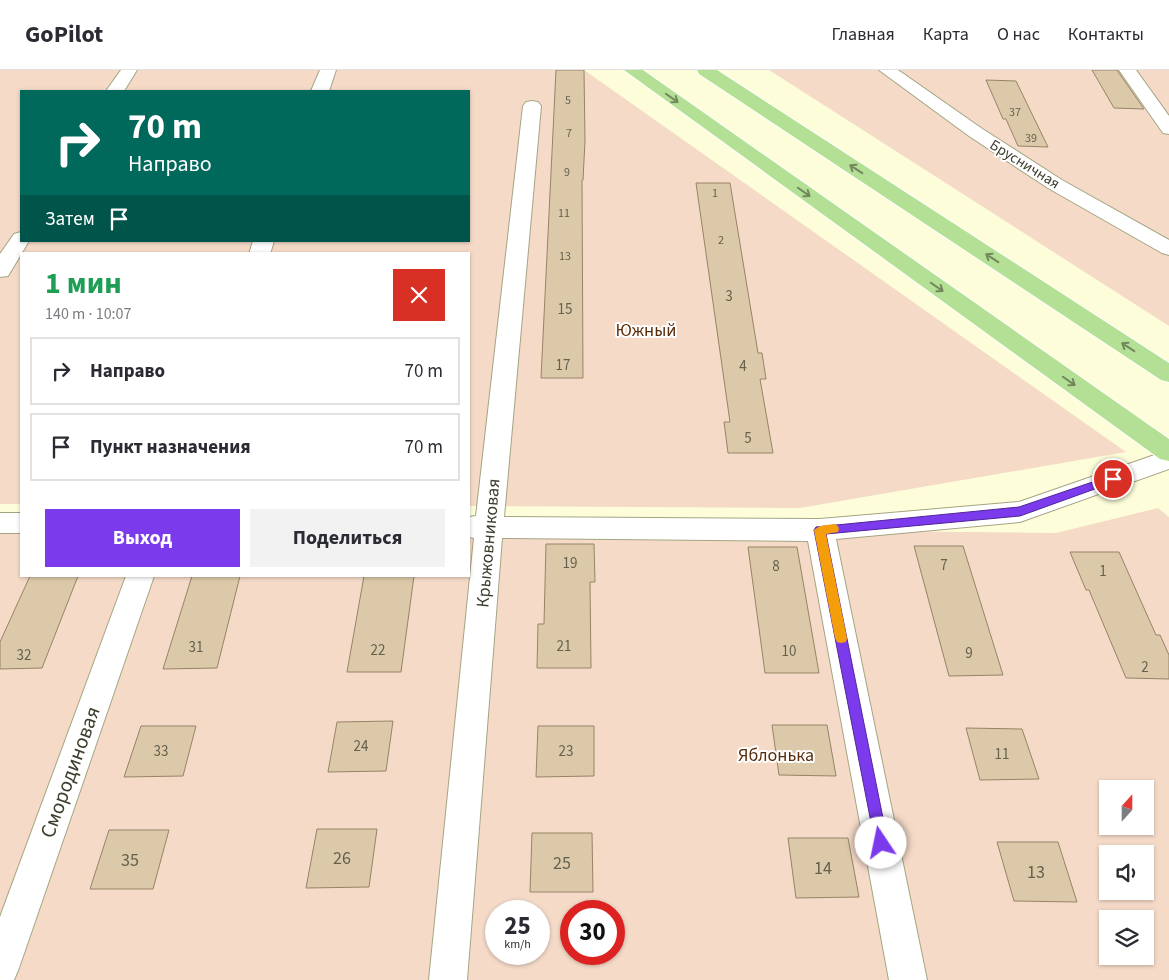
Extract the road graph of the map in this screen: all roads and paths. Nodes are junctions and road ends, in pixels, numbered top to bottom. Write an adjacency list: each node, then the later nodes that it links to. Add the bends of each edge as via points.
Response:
1 (129, 70): 8 (street)
2 (328, 70): 9 (street)
3 (632, 70): 16 (main road, one-way to 16)
4 (705, 70): 15 (main road, one-way to 4)
5 (887, 70): 7 (street, Брусничная)
6 (1127, 70): 11 (street)
7 (914, 79): 13 (street, Брусничная, via 975,132 1055,184)
8 (116, 90)
9 (320, 90)
10 (532, 106): 20 (street, Крыжовниковая)
11 (1169, 129)
12 (20, 240): 14 (street)
13 (1169, 249)
14 (0, 271)
15 (1169, 374)
16 (1169, 452)
17 (1169, 459): 21 (street, via 1020,512)
18 (0, 523): 19 (street)
19 (20, 523)
20 (479, 527): 21 (street); 24 (street, Крыжовниковая)
21 (820, 530): 25 (street)
22 (140, 577): 23 (street, Смородиновая)
23 (0, 968)
24 (448, 980)
25 (908, 980)

